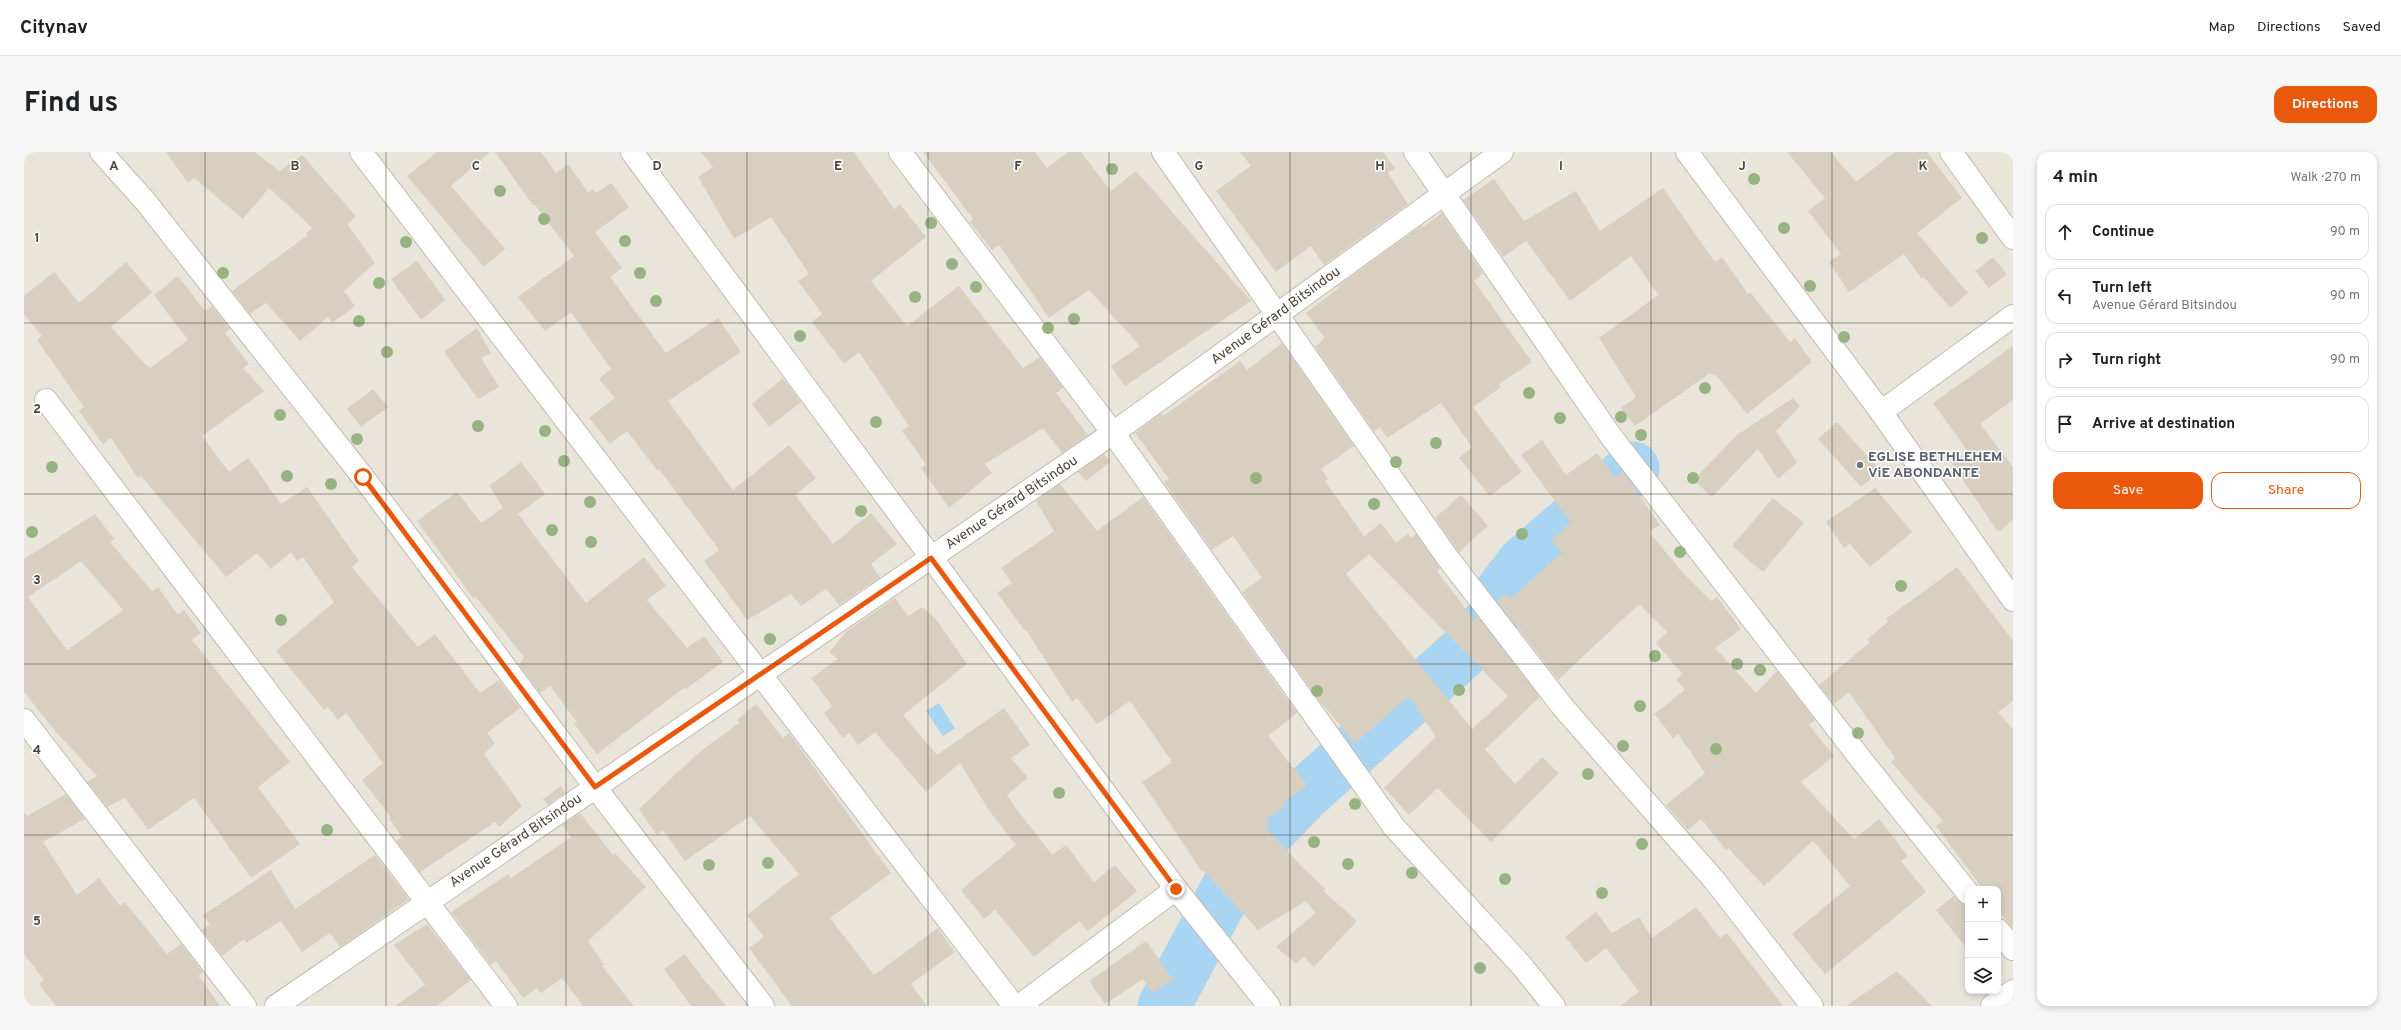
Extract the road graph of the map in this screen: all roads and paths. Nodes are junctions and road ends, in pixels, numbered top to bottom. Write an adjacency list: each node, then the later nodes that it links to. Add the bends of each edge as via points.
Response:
1 (100, 152): 21 (street, via 145,202 363,477)
2 (361, 152): 19 (street)
3 (632, 152): 17 (street)
4 (900, 152): 16 (street)
5 (1163, 152): 12 (street)
6 (1415, 152): 10 (street)
7 (1502, 152): 10 (street, Avenue Gérard Bitsindou)
8 (1687, 152): 15 (street)
9 (1951, 152): 11 (street)
10 (1445, 193): 12 (street, Avenue Gérard Bitsindou); 23 (street, via 1610,435 1863,762)
11 (2013, 238)
12 (1278, 316): 16 (street, Avenue Gérard Bitsindou); 36 (street, via 1446,557 1562,706 1715,881)
13 (2013, 316): 15 (street)
14 (46, 400): 24 (street)
15 (1881, 412): 18 (street)
16 (1113, 433): 17 (street, Avenue Gérard Bitsindou); 35 (street, via 1394,827 1522,966)
17 (931, 558): 19 (street, Avenue Gérard Bitsindou); 22 (street)
18 (2013, 600)
19 (760, 675): 21 (street, Avenue Gérard Bitsindou); 32 (street)
20 (24, 720): 28 (street)
21 (595, 787): 24 (street, Avenue Gérard Bitsindou); 31 (street)
22 (1176, 889): 33 (street); 34 (street)
23 (1965, 889)
24 (428, 903): 29 (street, Avenue Gérard Bitsindou); 30 (street)
25 (2001, 934): 26 (street)
26 (2013, 949)
27 (2013, 991): 37 (street)
28 (245, 1006)
29 (276, 1006)
30 (506, 1006)
31 (763, 1006)
32 (1014, 1006)
33 (1019, 1006)
34 (1269, 1006)
35 (1554, 1006)
36 (1812, 1006)
37 (1992, 1006)

